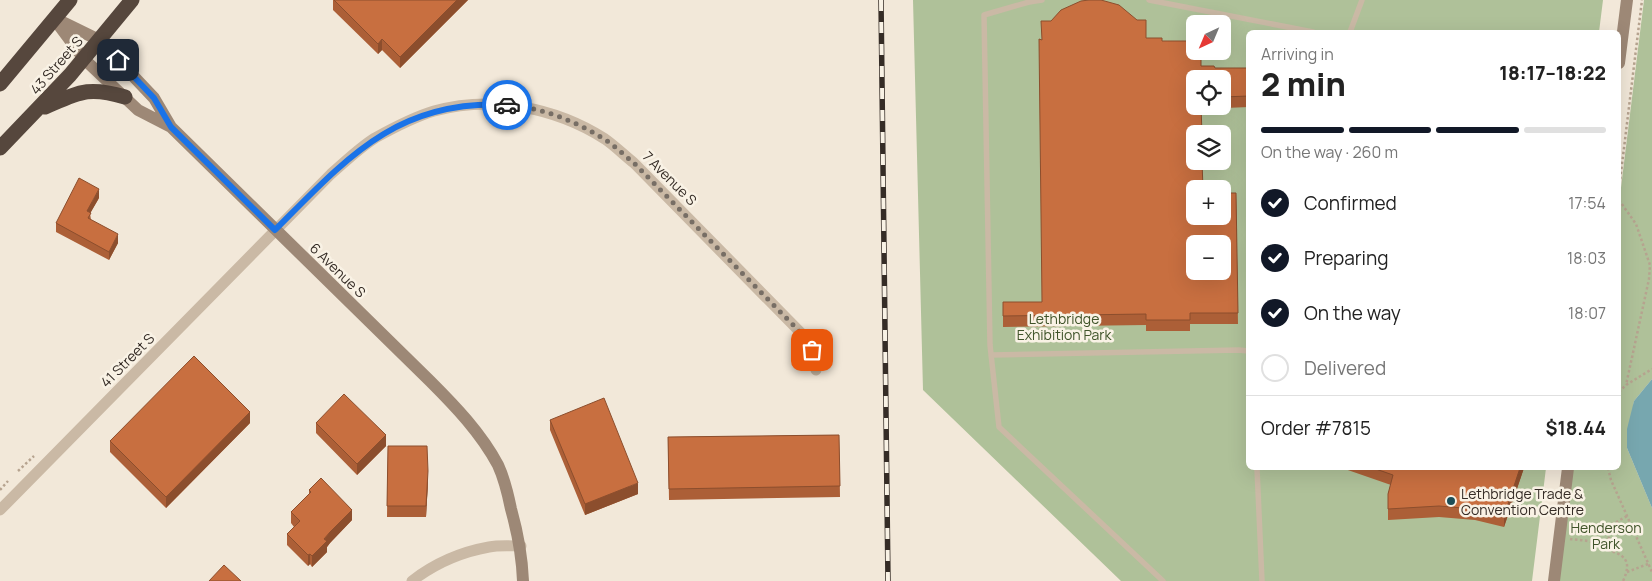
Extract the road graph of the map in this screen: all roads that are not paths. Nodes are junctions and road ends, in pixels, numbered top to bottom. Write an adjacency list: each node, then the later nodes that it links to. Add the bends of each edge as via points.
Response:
1 (70, 0): 8 (highway)
2 (132, 0): 11 (highway, 43 Street S)
3 (1042, 0): 7 (lane)
4 (1149, 0): 9 (lane)
5 (1362, 0): 10 (lane)
6 (1627, 0): 12 (street)
7 (1030, 1): 21 (lane, via 984,15)
8 (54, 18): 11 (street, 6 Avenue S); 13 (street, 6 Avenue S); 14 (highway)
9 (1302, 30)
10 (1351, 30)
11 (100, 40): 13 (highway, 43 Street S); 17 (street, 6 Avenue S, via 154,98)
12 (1621, 47)
13 (84, 59): 15 (street, 6 Avenue S); 16 (highway, 43 Street S)
14 (0, 84)
15 (125, 97): 16 (highway, via 96,90 77,93); 17 (street, 6 Avenue S, via 138,110)
16 (37, 111): 18 (highway, 43 Street S)
17 (171, 127): 19 (street, 6 Avenue S)
18 (0, 148)
19 (275, 230): 22 (street, 7 Avenue S, via 352,156 374,139 406,122 434,111 462,106 489,104 535,109 559,116 597,135 634,163 804,336 812,350); 25 (street, 41 Street S); 26 (street, 6 Avenue S, via 436,387 481,437 498,466)
20 (1246, 351): 21 (lane)
21 (991, 355): 29 (lane, via 999,427)
22 (816, 370)
23 (1257, 470): 30 (lane)
24 (1568, 470): 31 (street)
25 (0, 510)
26 (521, 546): 27 (street, via 491,546 467,552 446,560); 28 (street, 6 Avenue S)
27 (412, 581)
28 (523, 581)
29 (1163, 581)
30 (1262, 581)
31 (1554, 581)

